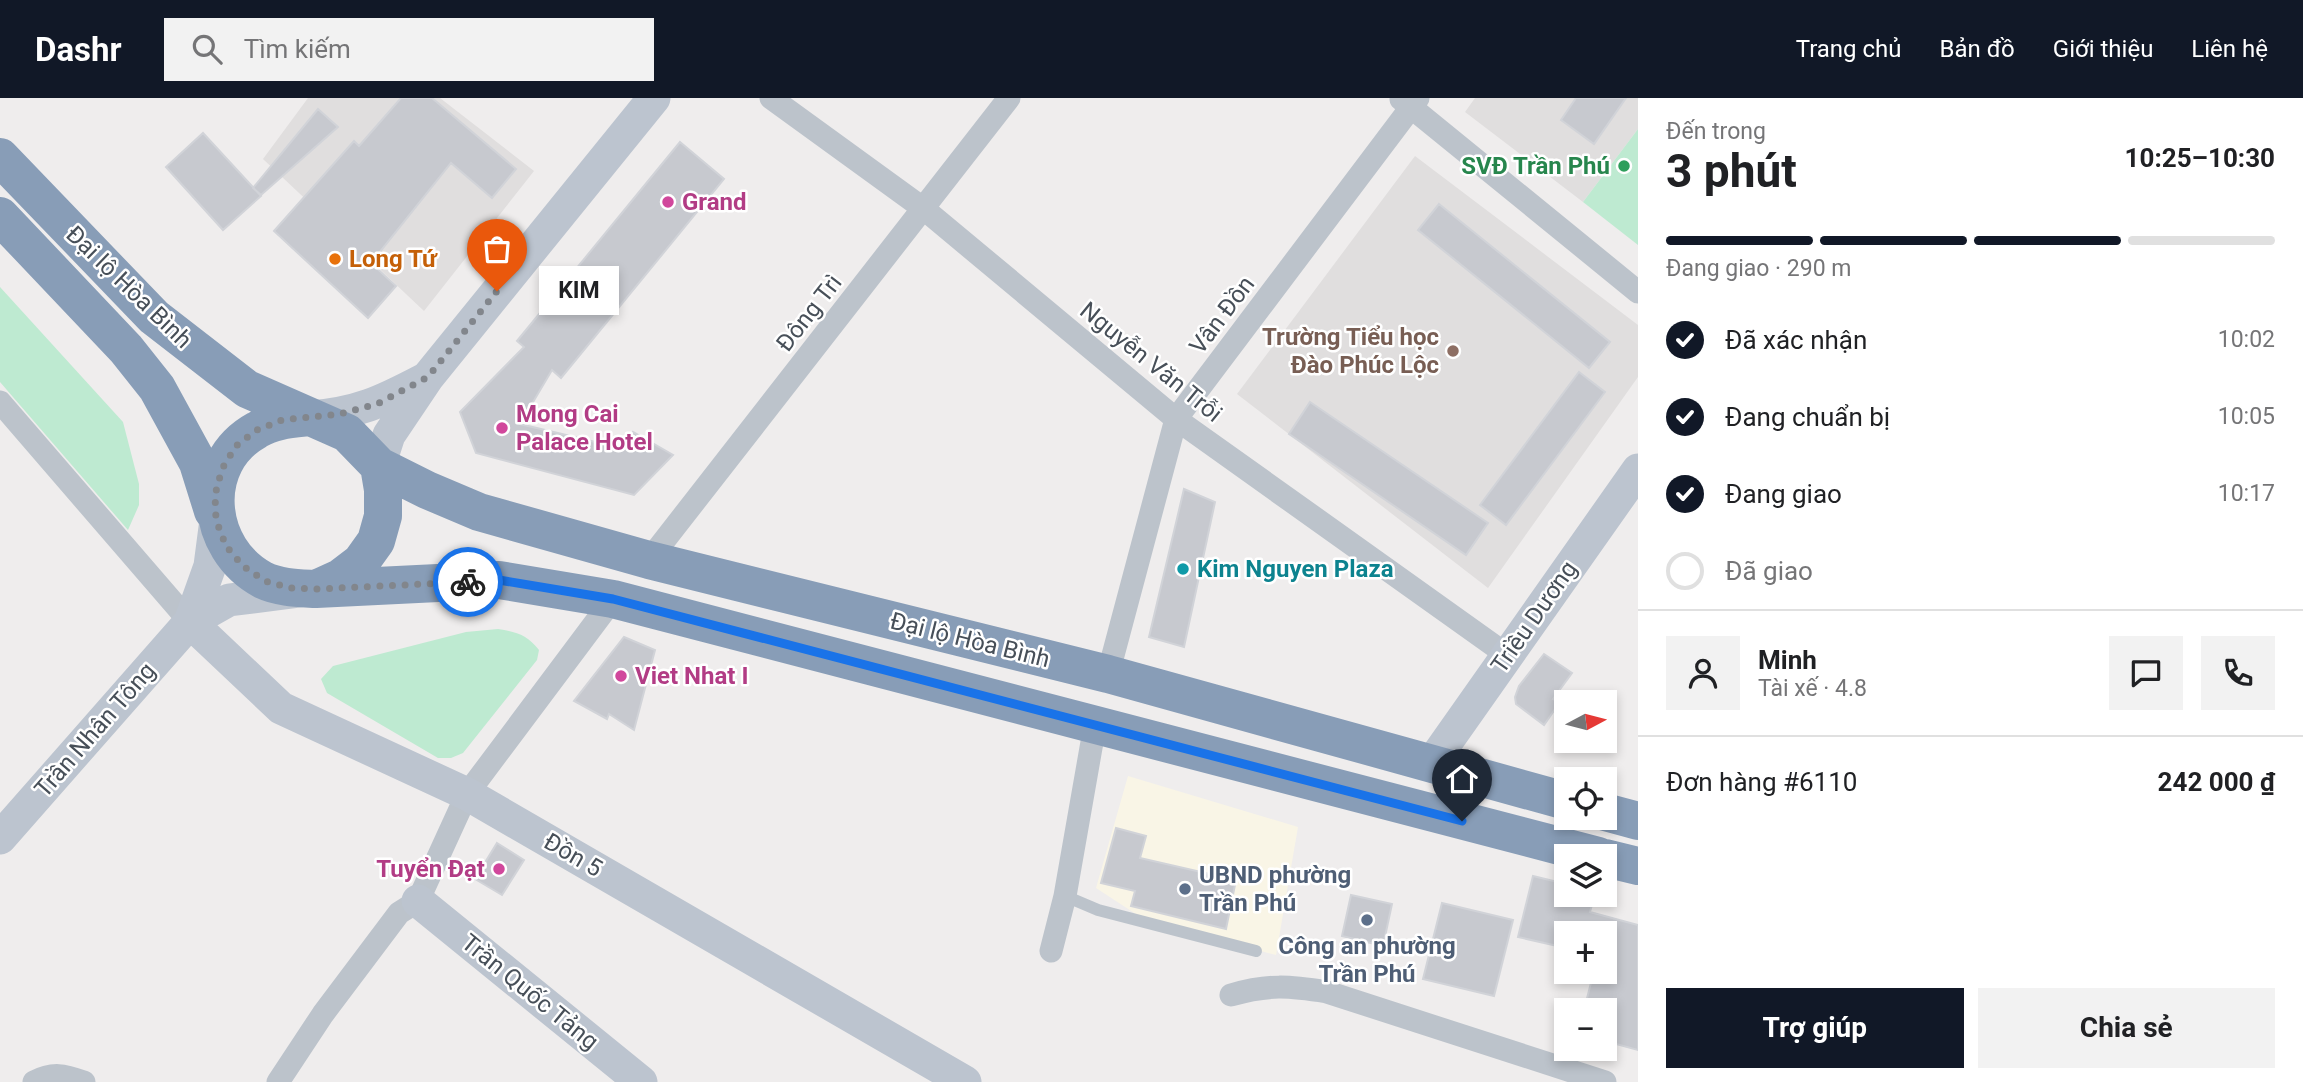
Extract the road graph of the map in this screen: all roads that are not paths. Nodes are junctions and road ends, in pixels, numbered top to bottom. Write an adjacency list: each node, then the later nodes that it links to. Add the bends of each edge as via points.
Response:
1 (654, 98): 9 (street)
2 (771, 98): 6 (street, Nguyễn Văn Trỗi)
3 (1009, 98): 6 (street, Đông Trì)
4 (1410, 101): 8 (street); 12 (street, Vân Đồn)
5 (0, 157): 11 (highway, Đại lộ Hòa Bình, via 153,317 247,389)
6 (924, 209): 12 (street, Nguyễn Văn Trỗi); 16 (street, Đông Trì)
7 (0, 216): 15 (highway, Đại lộ Hòa Bình, via 157,388 198,463)
8 (1638, 292)
9 (428, 377): 11 (street, via 377,404); 13 (street, via 389,435)
10 (0, 402): 19 (street)
11 (310, 417): 13 (highway, via 347,433); 15 (highway, via 282,420 257,430 236,446 222,469 215,495)
12 (1176, 419): 20 (street, Nguyễn Văn Trỗi); 21 (street, Vân Đồn)
13 (379, 466): 16 (highway, Đại lộ Hòa Bình, via 479,512); 17 (highway, via 383,516 376,541 361,562)
14 (1638, 470): 20 (street, Triều Dương)
15 (216, 520): 17 (highway, via 226,546 243,566 265,581); 19 (street, via 210,566)
16 (649, 561): 18 (highway); 21 (highway, Đại lộ Hòa Bình)
17 (316, 589): 18 (highway, Đại lộ Hòa Bình, via 499,580); 19 (street, via 229,600)
18 (613, 599): 22 (highway, Đại lộ Hòa Bình); 24 (street)
19 (190, 622): 24 (street, Đồn 5, via 281,708); 29 (street, Trần Nhân Tông)
20 (1507, 655): 23 (street, Triều Dương)
21 (1108, 674): 22 (highway); 23 (highway, Đại lộ Hòa Bình)
22 (1095, 725): 26 (highway, Đại lộ Hòa Bình); 33 (street)
23 (1425, 762): 25 (highway, Đại lộ Hòa Bình); 26 (highway)
24 (467, 794): 34 (street); 42 (street, Đồn 5)
25 (1554, 798)
26 (1408, 807): 30 (highway, Đại lộ Hòa Bình)
27 (1617, 815): 28 (highway)
28 (1638, 821)
29 (0, 838)
30 (1554, 845)
31 (1617, 861): 32 (highway)
32 (1638, 866)
33 (1065, 896): 35 (street); 36 (lane, via 1098,910)
34 (418, 901): 40 (street, via 399,913); 41 (street, Trần Quốc Tảng)
35 (1051, 951)
36 (1256, 951)
37 (1231, 995): 43 (street, via 1259,987 1289,986 1327,992)
38 (34, 1082): 39 (street, via 64,1074)
39 (84, 1082)
40 (278, 1082)
41 (641, 1082)
42 (965, 1082)
43 (1605, 1082)

